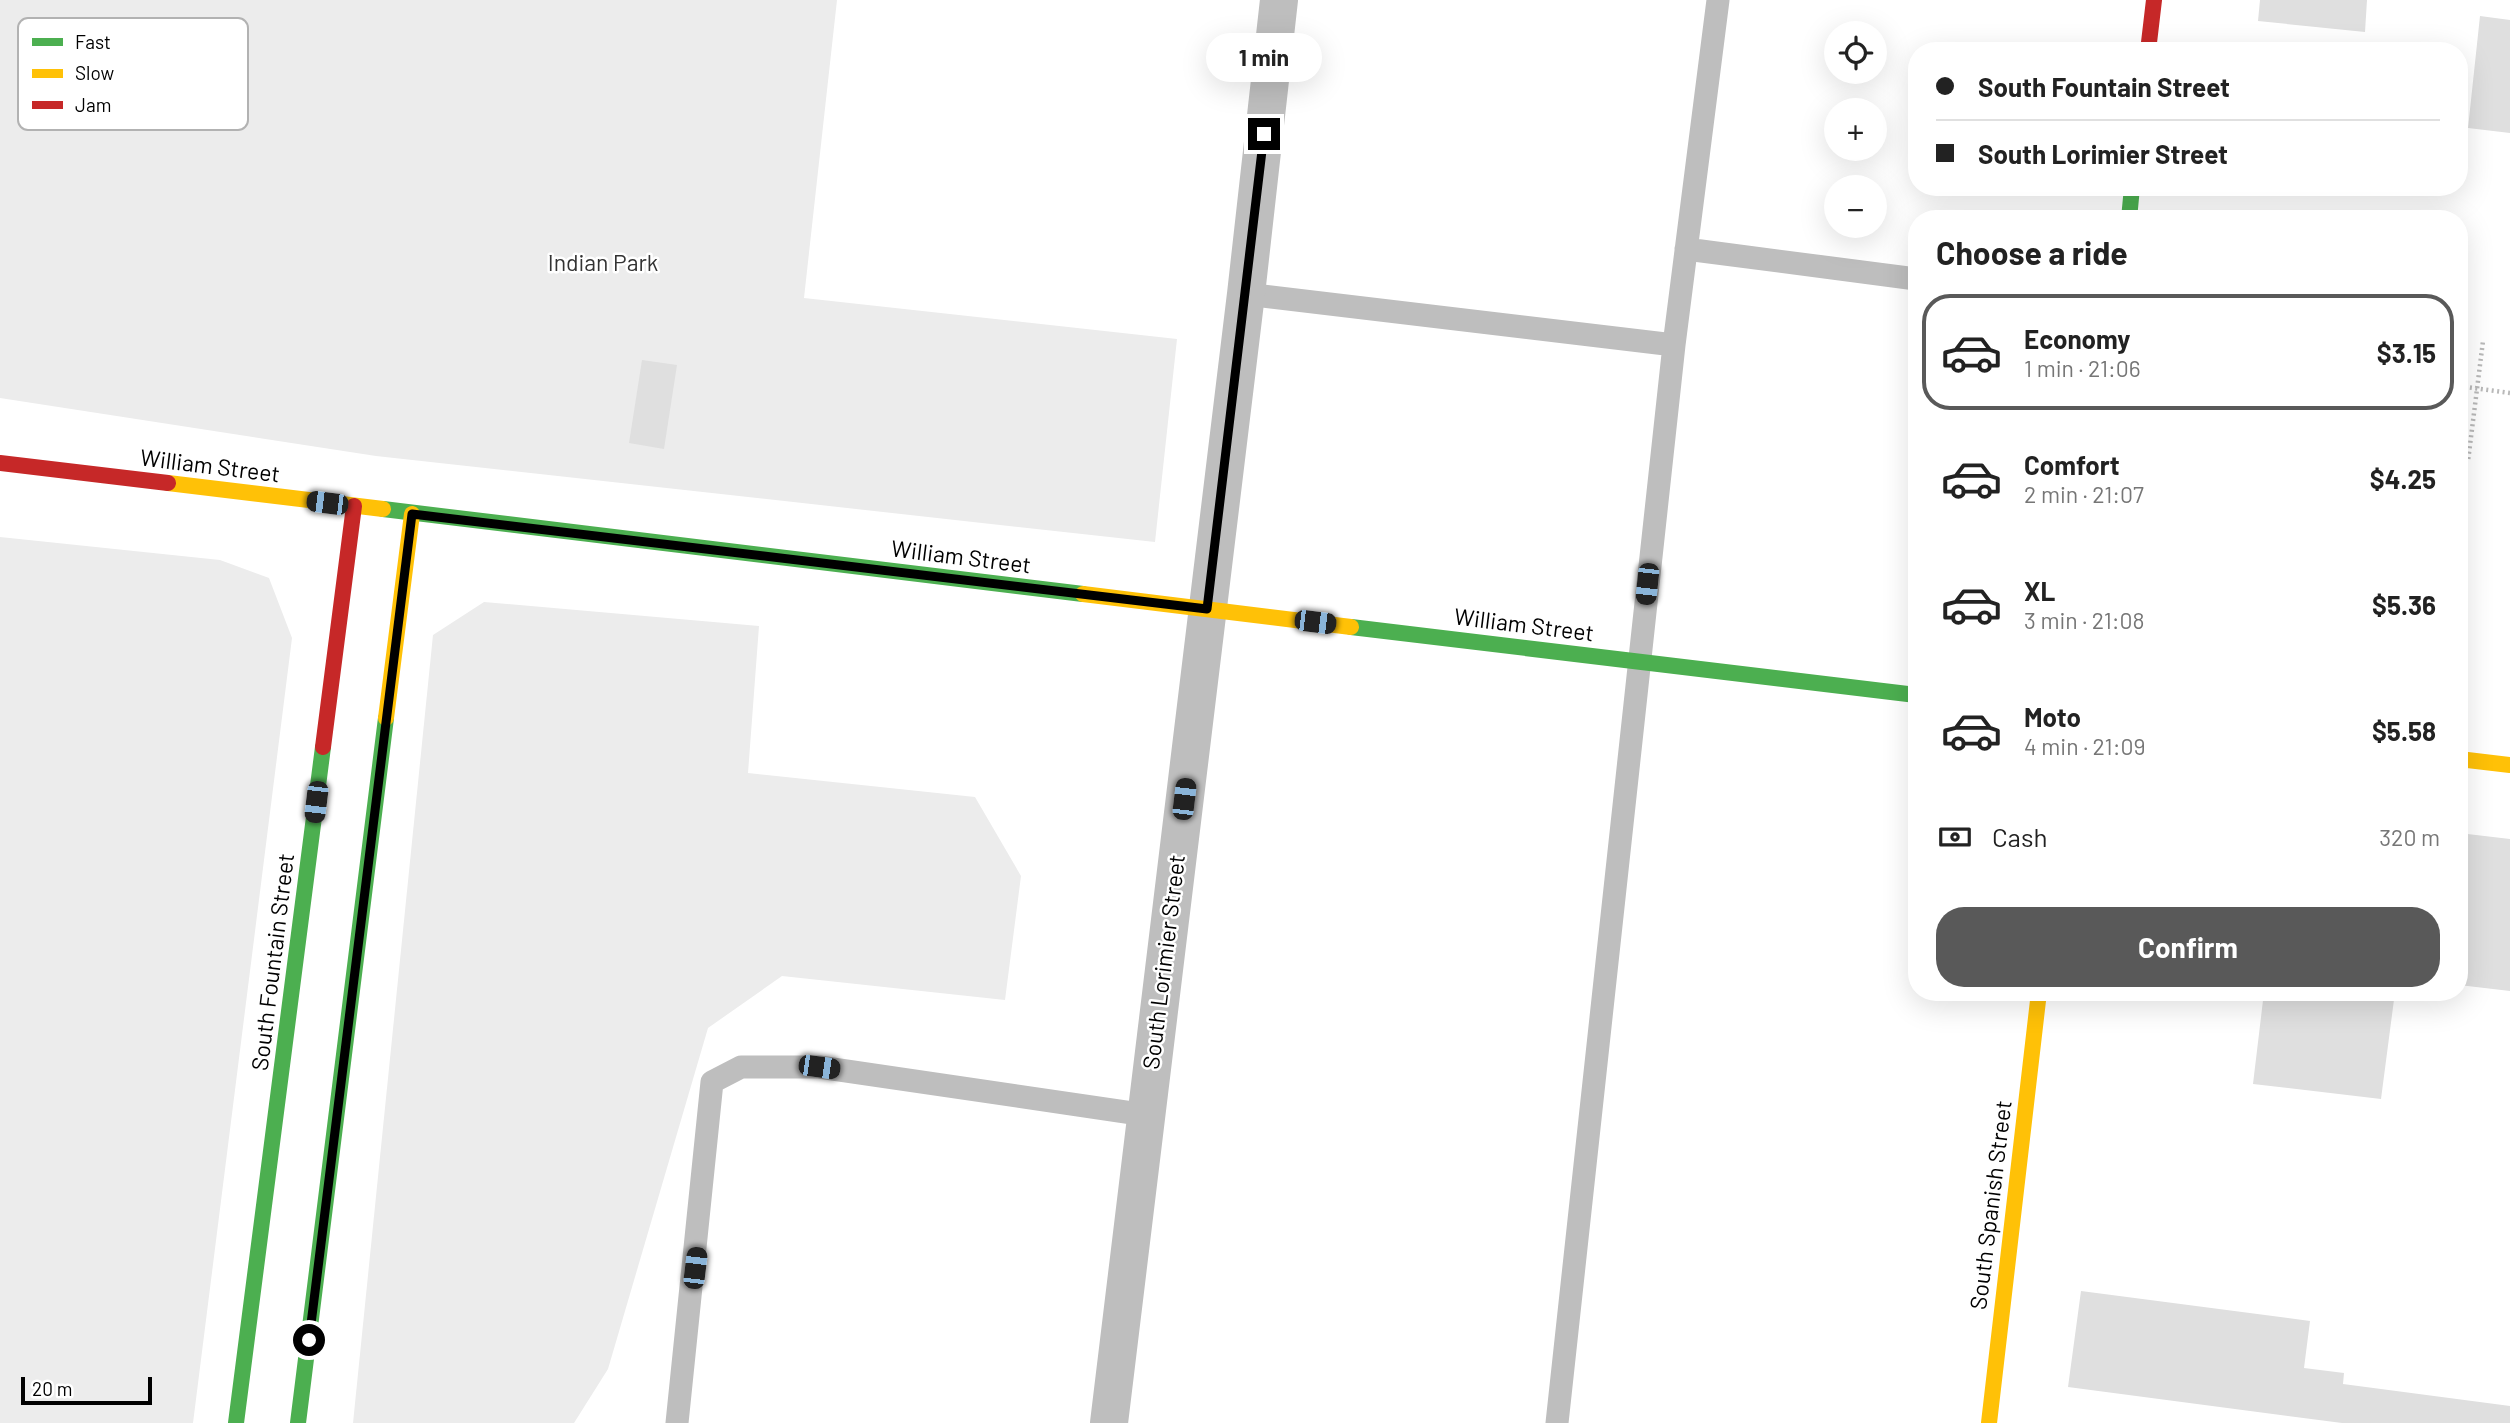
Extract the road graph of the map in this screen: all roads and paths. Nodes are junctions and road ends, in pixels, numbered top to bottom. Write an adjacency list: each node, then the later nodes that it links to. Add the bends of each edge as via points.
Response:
1 (1279, 0): 7 (street, South Lorimier Street)
2 (1718, 0): 5 (lane)
3 (2154, 0): 4 (street)
4 (2149, 42)
5 (1686, 249): 6 (lane); 9 (lane)
6 (1908, 278)
7 (1246, 294): 9 (lane); 17 (street, South Lorimier Street)
8 (2483, 341): 11 (path)
9 (1674, 345): 18 (lane)
10 (2468, 388): 11 (path)
11 (2477, 389): 12 (path); 13 (path)
12 (2510, 393)
13 (2468, 461)
14 (0, 463): 15 (street, William Street)
15 (354, 506): 16 (street, William Street); 24 (street, South Fountain Street)
16 (412, 514): 17 (street, William Street); 25 (street)
17 (1207, 609): 18 (street, William Street); 23 (street, South Lorimier Street)
18 (1639, 662): 19 (street, William Street); 28 (lane)
19 (1908, 694)
20 (2468, 760): 21 (street)
21 (2510, 765)
22 (2038, 1001): 29 (street, South Spanish Street)
23 (1146, 1115): 26 (lane, via 819,1067 741,1067 712,1082); 27 (street, South Lorimier Street)
24 (236, 1423)
25 (298, 1423)
26 (677, 1423)
27 (1109, 1423)
28 (1557, 1423)
29 (1989, 1423)

